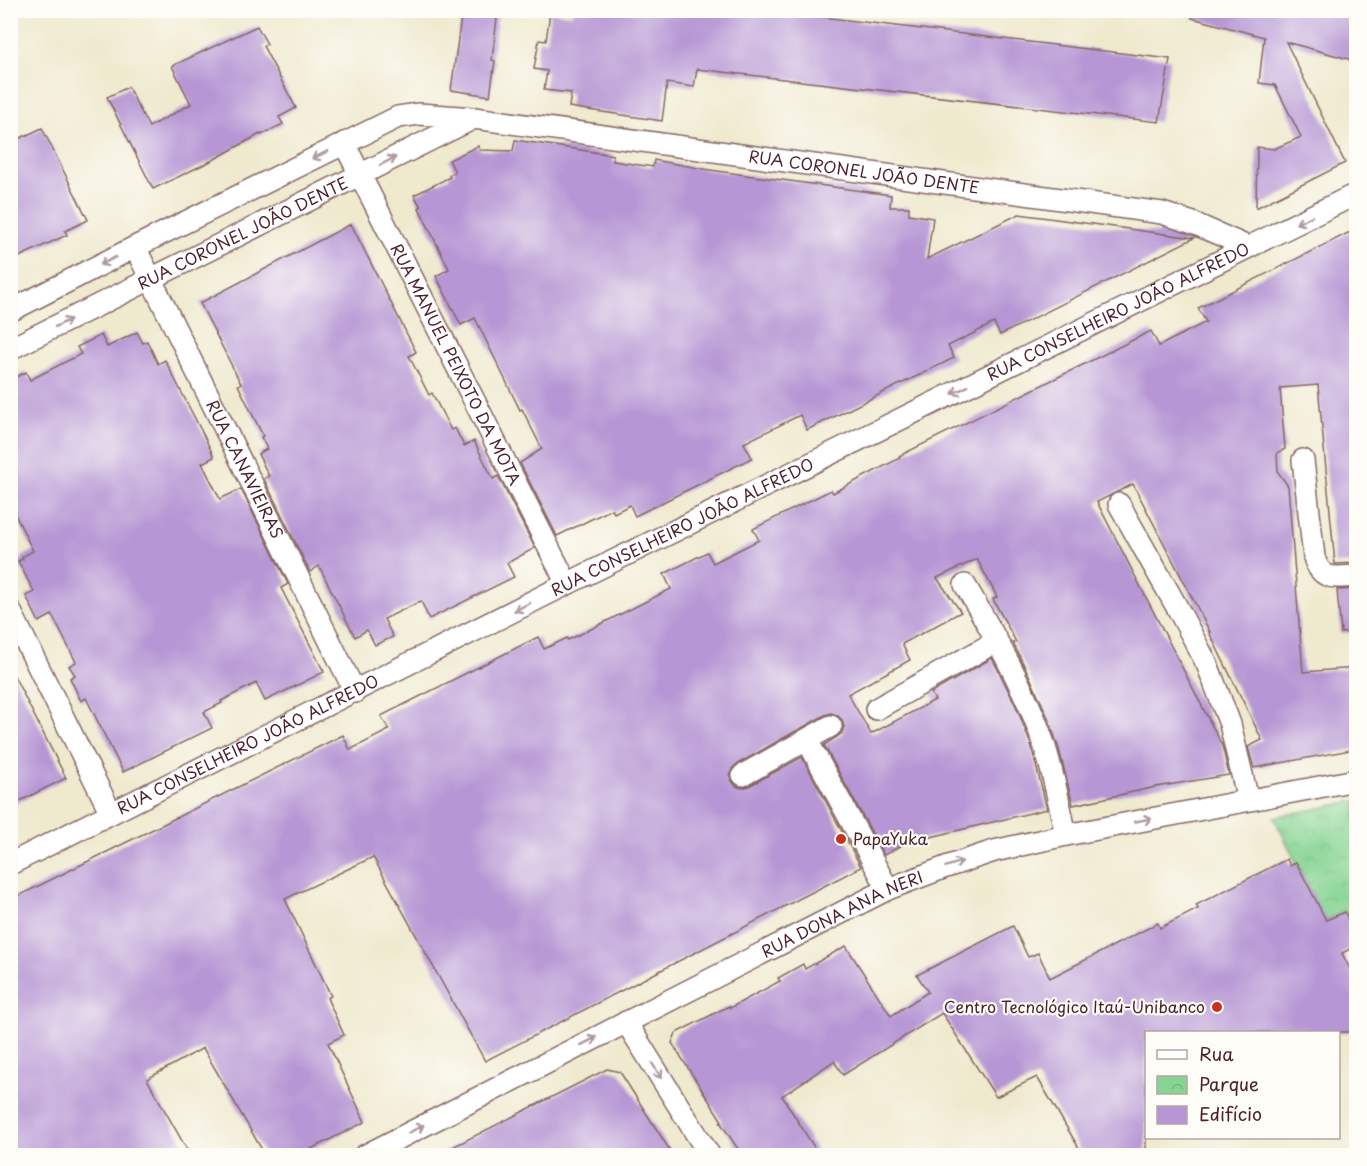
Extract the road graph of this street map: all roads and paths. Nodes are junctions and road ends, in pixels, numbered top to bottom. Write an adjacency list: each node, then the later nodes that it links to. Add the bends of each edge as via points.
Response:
1 (474, 118): 2 (street, RUA CORONEL JOÃO DENTE, via 419,114 398,117); 3 (street, RUA CORONEL JOÃO DENTE, one-way to 1); 6 (street, RUA CORONEL JOÃO DENTE, via 1162,213)
2 (344, 143): 3 (street, RUA MANUEL PEIXOTO DA MOTA); 5 (street, RUA CORONEL JOÃO DENTE, one-way to 5)
3 (360, 175): 7 (street, RUA CORONEL JOÃO DENTE); 13 (street, RUA MANUEL PEIXOTO DA MOTA)
4 (1356, 194): 6 (street, RUA CONSELHEIRO JOÃO ALFREDO, one-way to 6)
5 (135, 247): 7 (street, RUA CANAVIEIRAS); 8 (street, RUA CORONEL JOÃO DENTE, one-way to 8)
6 (1248, 247): 13 (street, RUA CONSELHEIRO JOÃO ALFREDO, one-way to 13)
7 (150, 279): 9 (street, RUA CORONEL JOÃO DENTE, one-way to 7); 18 (street, RUA CANAVIEIRAS)
8 (10, 311)
9 (10, 349)
10 (1303, 460): 12 (street, via 1317,567 1331,577)
11 (1119, 504): 24 (street, via 1207,664 1230,724)
12 (1356, 576)
13 (567, 584): 18 (street, RUA CONSELHEIRO JOÃO ALFREDO, one-way to 18)
14 (965, 585): 17 (street)
15 (10, 610): 16 (street)
16 (16, 634): 25 (street)
17 (996, 641): 19 (street); 26 (street, via 1029,704 1043,742)
18 (356, 692): 25 (street, RUA CONSELHEIRO JOÃO ALFREDO)
19 (876, 709)
20 (831, 726): 21 (street)
21 (807, 740): 22 (street); 28 (street)
22 (743, 776)
23 (1356, 780): 24 (street, RUA DONA ANA NERI)
24 (1248, 801): 26 (street, RUA DONA ANA NERI, one-way to 24)
25 (111, 813): 27 (street, RUA CONSELHEIRO JOÃO ALFREDO)
26 (1066, 835): 28 (street, RUA DONA ANA NERI, one-way to 26, via 994,851)
27 (10, 864)
28 (888, 889): 29 (street, RUA DONA ANA NERI)
29 (626, 1022): 30 (street, RUA DONA ANA NERI, one-way to 29); 31 (street, one-way to 31)
30 (363, 1155)
31 (710, 1155)

